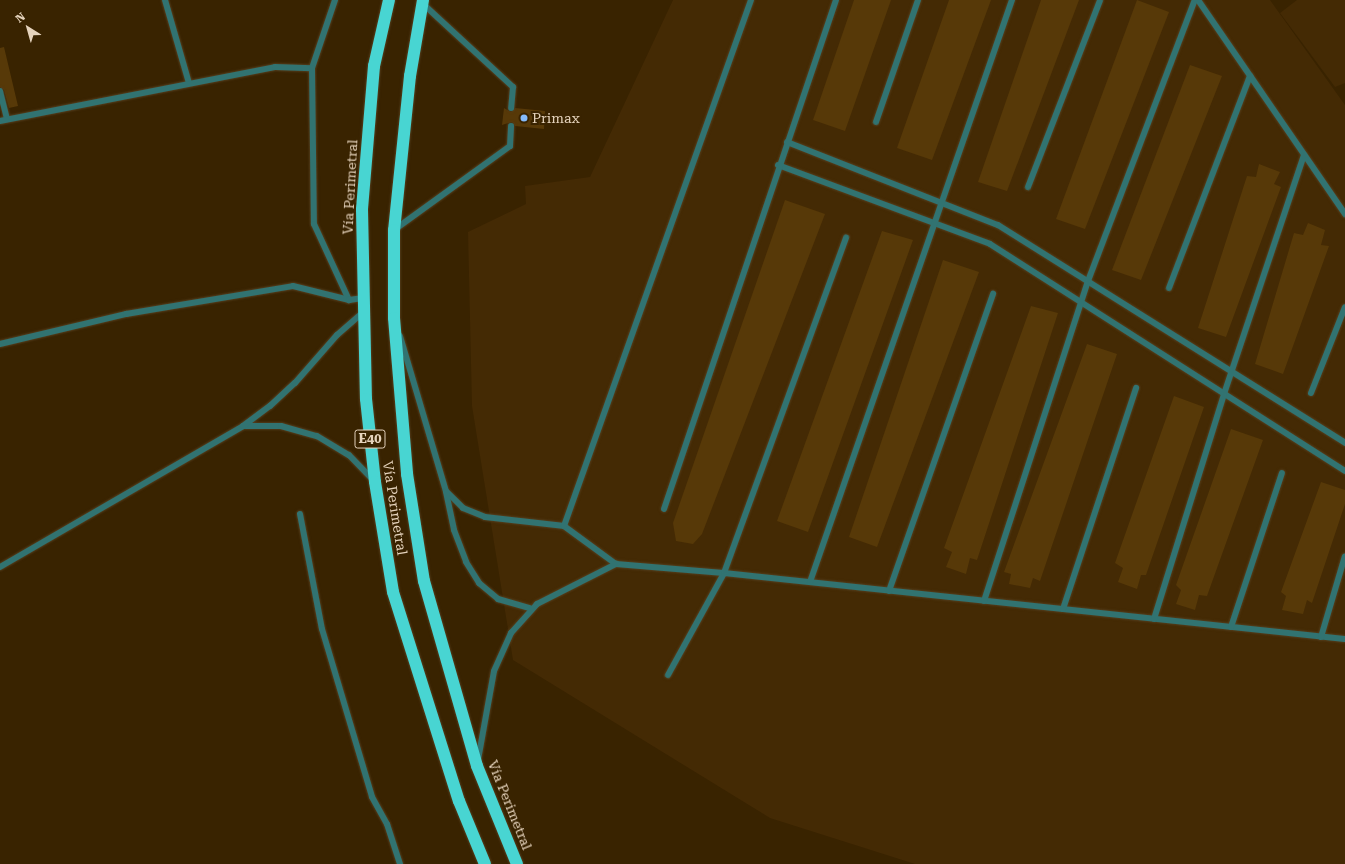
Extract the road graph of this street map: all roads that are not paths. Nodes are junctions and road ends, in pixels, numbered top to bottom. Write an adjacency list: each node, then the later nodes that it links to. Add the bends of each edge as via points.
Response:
1 (165, 0): 13 (lane)
2 (335, 0): 11 (lane)
3 (389, 0): 32 (highway, Vía Perimetral / E40, via 374,66 362,210)
4 (751, 0): 51 (lane)
5 (836, 0): 20 (lane)
6 (918, 0): 18 (lane)
7 (1012, 0): 24 (lane)
8 (1100, 0): 23 (lane)
9 (1196, 0): 12 (lane); 29 (lane)
10 (423, 2): 15 (lane, via 513,87); 27 (highway, Vía Perimetral / E40, via 410,76)
11 (312, 68): 13 (lane, via 275,67); 33 (lane, via 314,224)
12 (1250, 76): 21 (lane); 30 (lane)
13 (189, 83): 16 (lane)
14 (0, 91): 16 (lane)
15 (511, 108)
16 (8, 119): 17 (lane)
17 (0, 121)
18 (876, 122)
19 (511, 126): 27 (lane, via 510,146)
20 (787, 142): 22 (lane); 24 (lane)
21 (1304, 155): 25 (lane); 39 (lane)
22 (778, 165): 26 (lane); 49 (lane)
23 (1028, 187)
24 (943, 203): 26 (lane); 29 (lane, via 998,225)
25 (1345, 214)
26 (936, 224): 34 (lane, via 990,244); 56 (lane)
27 (394, 230): 37 (highway, Vía Perimetral / E40)
28 (846, 237): 55 (lane)
29 (1088, 281): 34 (lane); 39 (lane)
30 (1169, 288)
31 (993, 294): 57 (lane)
32 (363, 298): 33 (lane); 36 (highway, Vía Perimetral / E40)
33 (349, 300): 38 (lane, via 292,286 126,314)
34 (1081, 302): 42 (lane); 58 (lane)
35 (1345, 307): 41 (lane)
36 (363, 312): 43 (lane, via 337,335 290,388); 47 (highway, Vía Perimetral / E40, via 366,399)
37 (394, 318): 48 (lane); 66 (highway, Vía Perimetral / E40, via 407,474 424,581)
38 (0, 344)
39 (1232, 372): 42 (lane); 44 (lane)
40 (1136, 388): 60 (lane)
41 (1311, 393)
42 (1224, 394): 45 (lane); 61 (lane)
43 (243, 426): 47 (lane, via 281,426 317,436 349,455); 54 (lane)
44 (1345, 443)
45 (1345, 471)
46 (1282, 473): 62 (lane)
47 (375, 482): 68 (highway, Vía Perimetral / E40, via 393,592 459,801)
48 (446, 491): 51 (lane, via 463,508 485,517); 59 (lane, via 454,530 466,562 479,583 498,599)
49 (664, 509)
50 (300, 514): 67 (lane, via 322,629 372,797 387,824)
51 (564, 526): 53 (lane)
52 (1345, 556): 63 (lane)
53 (616, 564): 55 (lane); 59 (lane)
54 (0, 567)
55 (724, 573): 56 (lane); 65 (lane)
56 (810, 582): 57 (lane)
57 (889, 591): 58 (lane)
58 (984, 601): 60 (lane)
59 (530, 608): 66 (lane, via 510,633 494,671)
60 (1063, 609): 61 (lane)
61 (1154, 619): 62 (lane)
62 (1231, 627): 63 (lane)
63 (1321, 636): 64 (lane)
64 (1345, 639)
65 (668, 675)
66 (477, 766): 69 (highway, Vía Perimetral / E40)
67 (400, 864)
68 (485, 864)
69 (517, 864)

